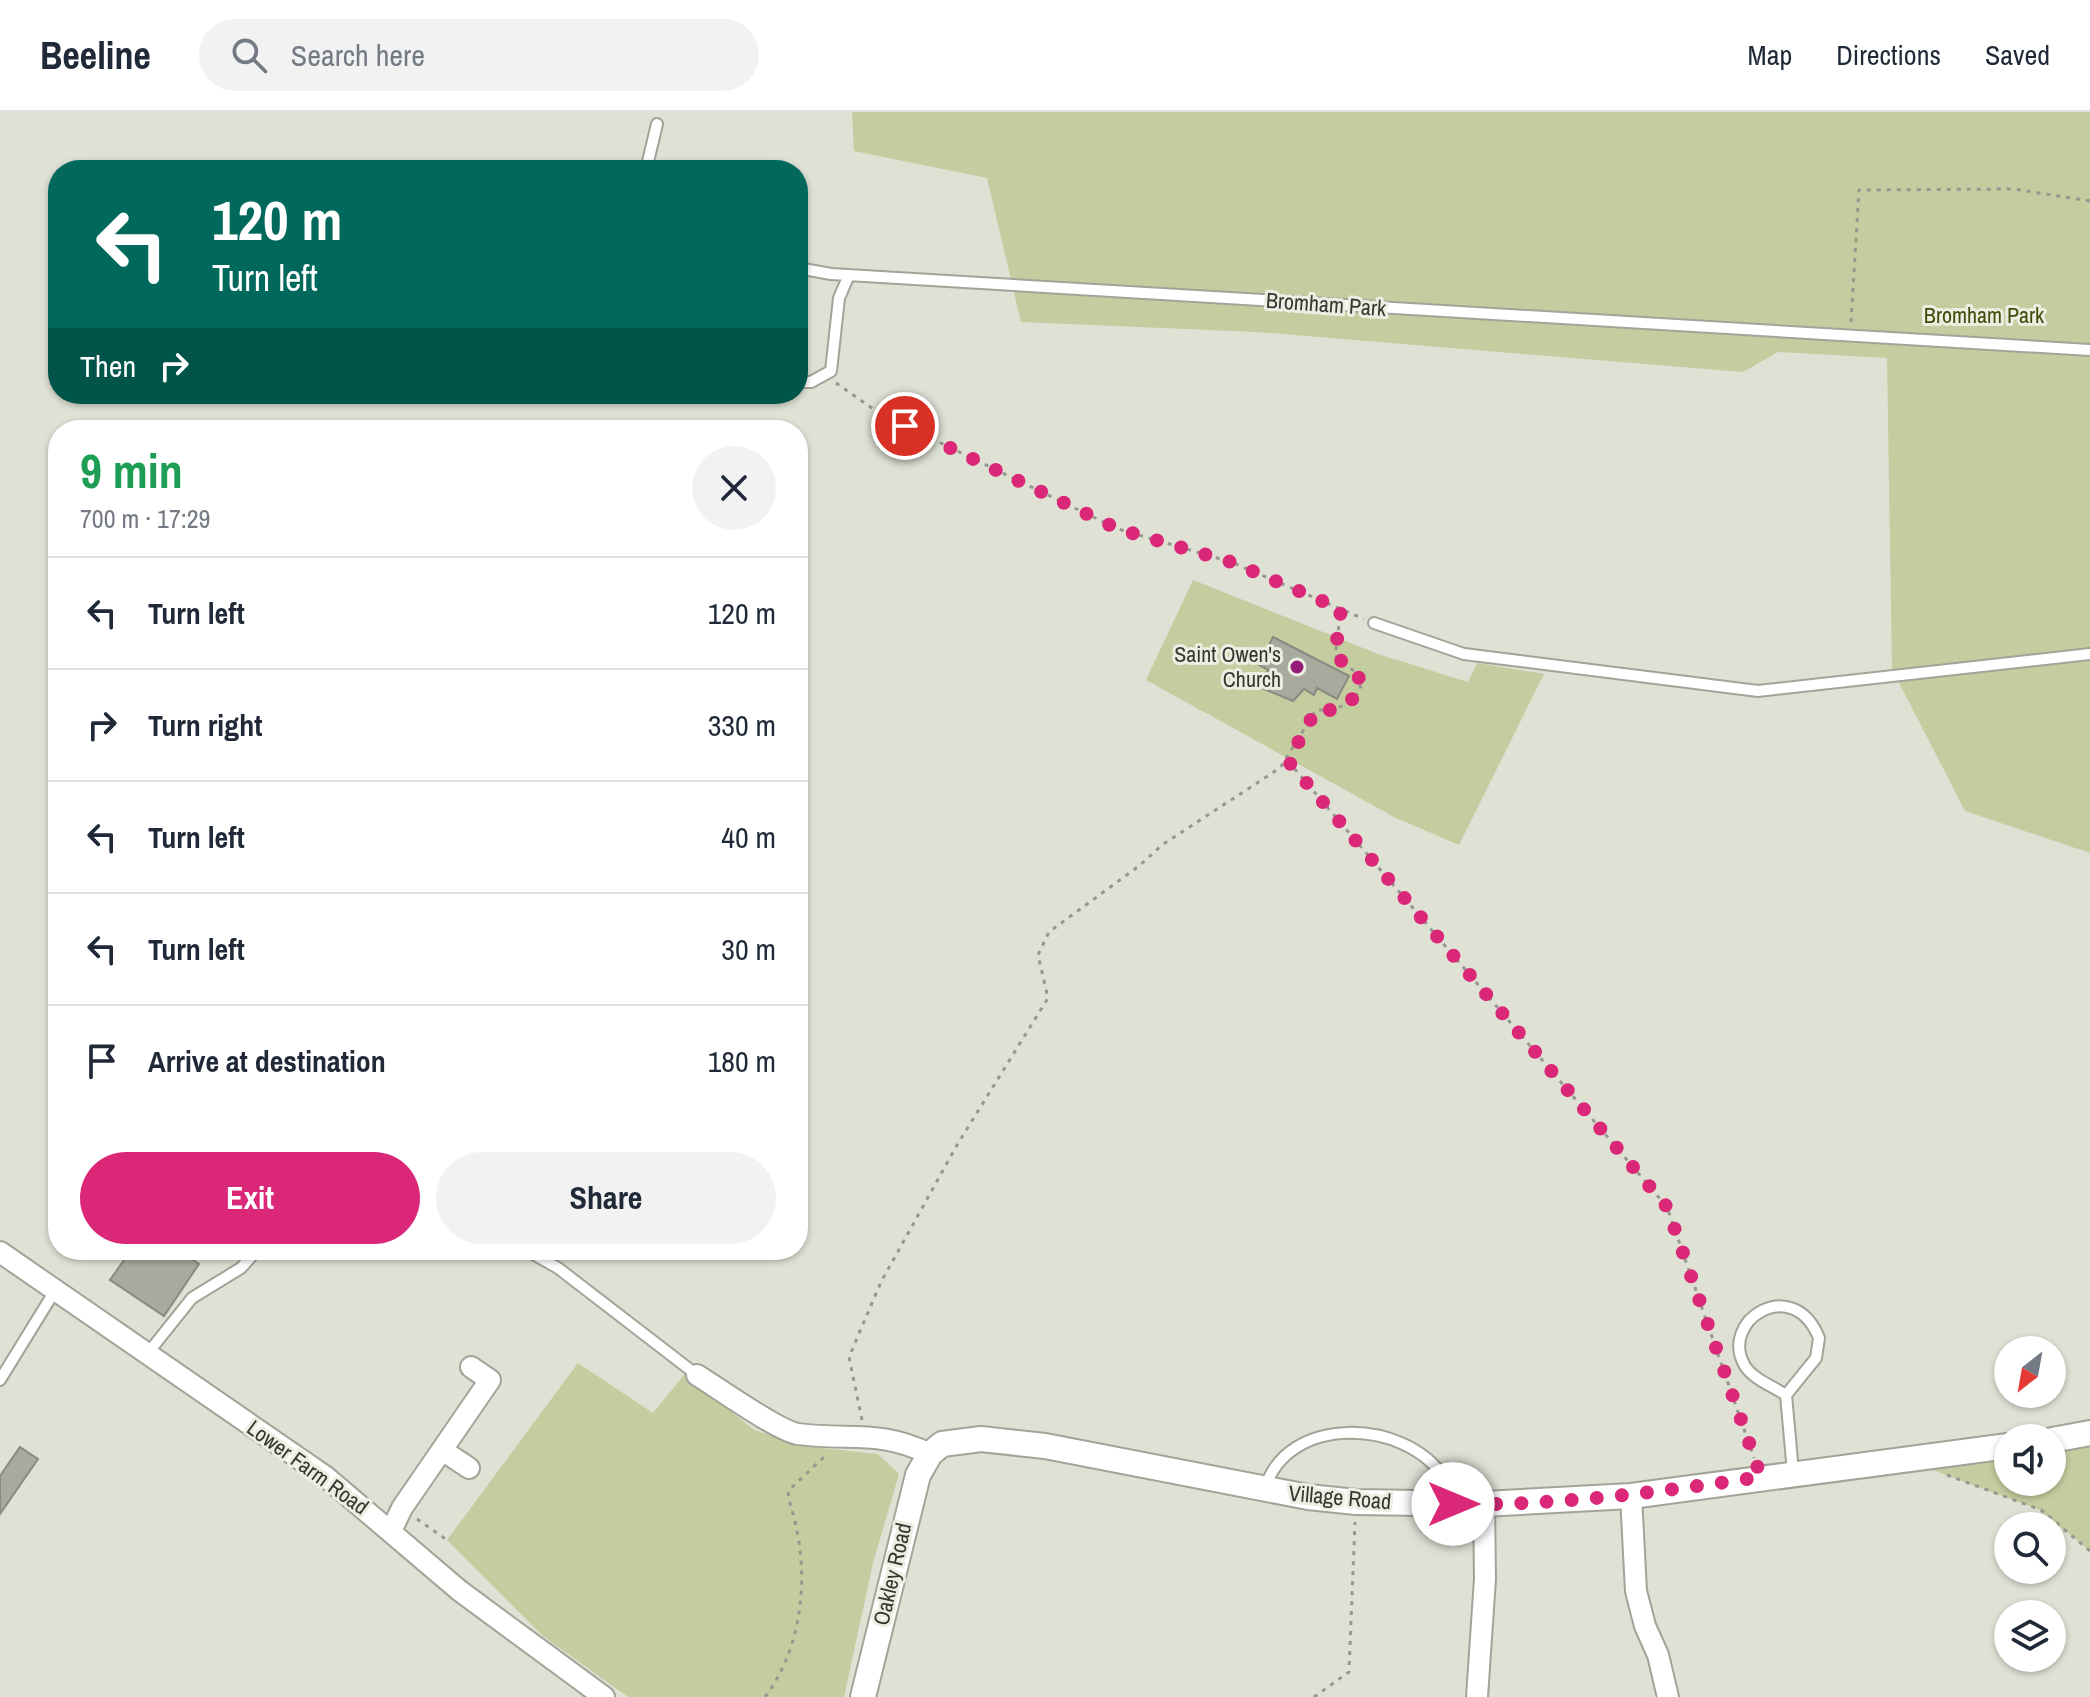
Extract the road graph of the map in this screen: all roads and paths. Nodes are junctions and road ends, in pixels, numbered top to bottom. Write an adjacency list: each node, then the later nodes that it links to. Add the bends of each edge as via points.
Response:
1 (657, 124): 2 (lane)
2 (648, 160)
3 (2090, 201): 6 (path, via 2014,189 1859,190)
4 (808, 269): 5 (lane, Bromham Park)
5 (849, 275): 6 (lane, Bromham Park); 8 (lane, via 839,298)
6 (1850, 334): 7 (lane, Bromham Park)
7 (2090, 350)
8 (831, 371): 9 (lane); 10 (path, via 841,389 879,413 1118,529 1231,562)
9 (808, 382)
10 (1341, 609): 11 (path); 13 (path, via 1335,656 1358,674 1361,690 1348,705 1316,710)
11 (1374, 623): 12 (lane, via 1464,654 1758,691)
12 (2090, 654)
13 (1288, 761): 25 (path, via 1162,845 1049,932 1038,955 1048,998 910,1225 849,1357); 33 (path, via 1667,1207)
14 (0, 1252): 17 (street, Lower Farm Road)
15 (248, 1260): 18 (lane, via 192,1298)
16 (544, 1260): 20 (lane)
17 (56, 1289): 18 (street, Lower Farm Road); 21 (lane)
18 (148, 1353): 40 (street, Lower Farm Road)
19 (471, 1367): 28 (street, via 490,1380)
20 (697, 1375): 24 (street, via 794,1434)
21 (0, 1380)
22 (1786, 1395): 22 (lane, via 1816,1358 1819,1338 1804,1313 1787,1305 1768,1307 1747,1320 1741,1335 1745,1366); 32 (lane)
23 (2090, 1433): 26 (street)
24 (837, 1435): 25 (street); 44 (path, via 810,1473 788,1491 801,1575 797,1632 781,1676)
25 (865, 1435): 29 (street, via 902,1440)
26 (2066, 1437)
27 (1994, 1448): 30 (street, Village Road)
28 (442, 1450): 31 (street); 39 (street)
29 (930, 1454): 34 (street, Village Road, via 942,1444 981,1439 1045,1446); 45 (street, Oakley Road, via 909,1498)
30 (1906, 1460): 32 (street, Village Road); 42 (path, via 2041,1510)
31 (469, 1468)
32 (1793, 1472): 33 (street, Village Road)
33 (1761, 1477): 35 (street, Village Road)
34 (1265, 1489): 36 (street, Village Road); 37 (lane, via 1270,1471 1288,1450 1330,1436 1371,1434 1414,1451 1432,1465 1445,1479)
35 (1631, 1496): 38 (street, Village Road); 48 (street, via 1636,1591)
36 (1356, 1502): 37 (street, Village Road); 46 (path, via 1349,1672)
37 (1453, 1504): 38 (street, Village Road)
38 (1484, 1504): 47 (street)
39 (402, 1508): 40 (street); 41 (path)
40 (392, 1529): 43 (street, Lower Farm Road, via 460,1591)
41 (447, 1540)
42 (2090, 1551)
43 (604, 1697)
44 (765, 1697)
45 (863, 1697)
46 (1314, 1697)
47 (1477, 1697)
48 (1668, 1697)

